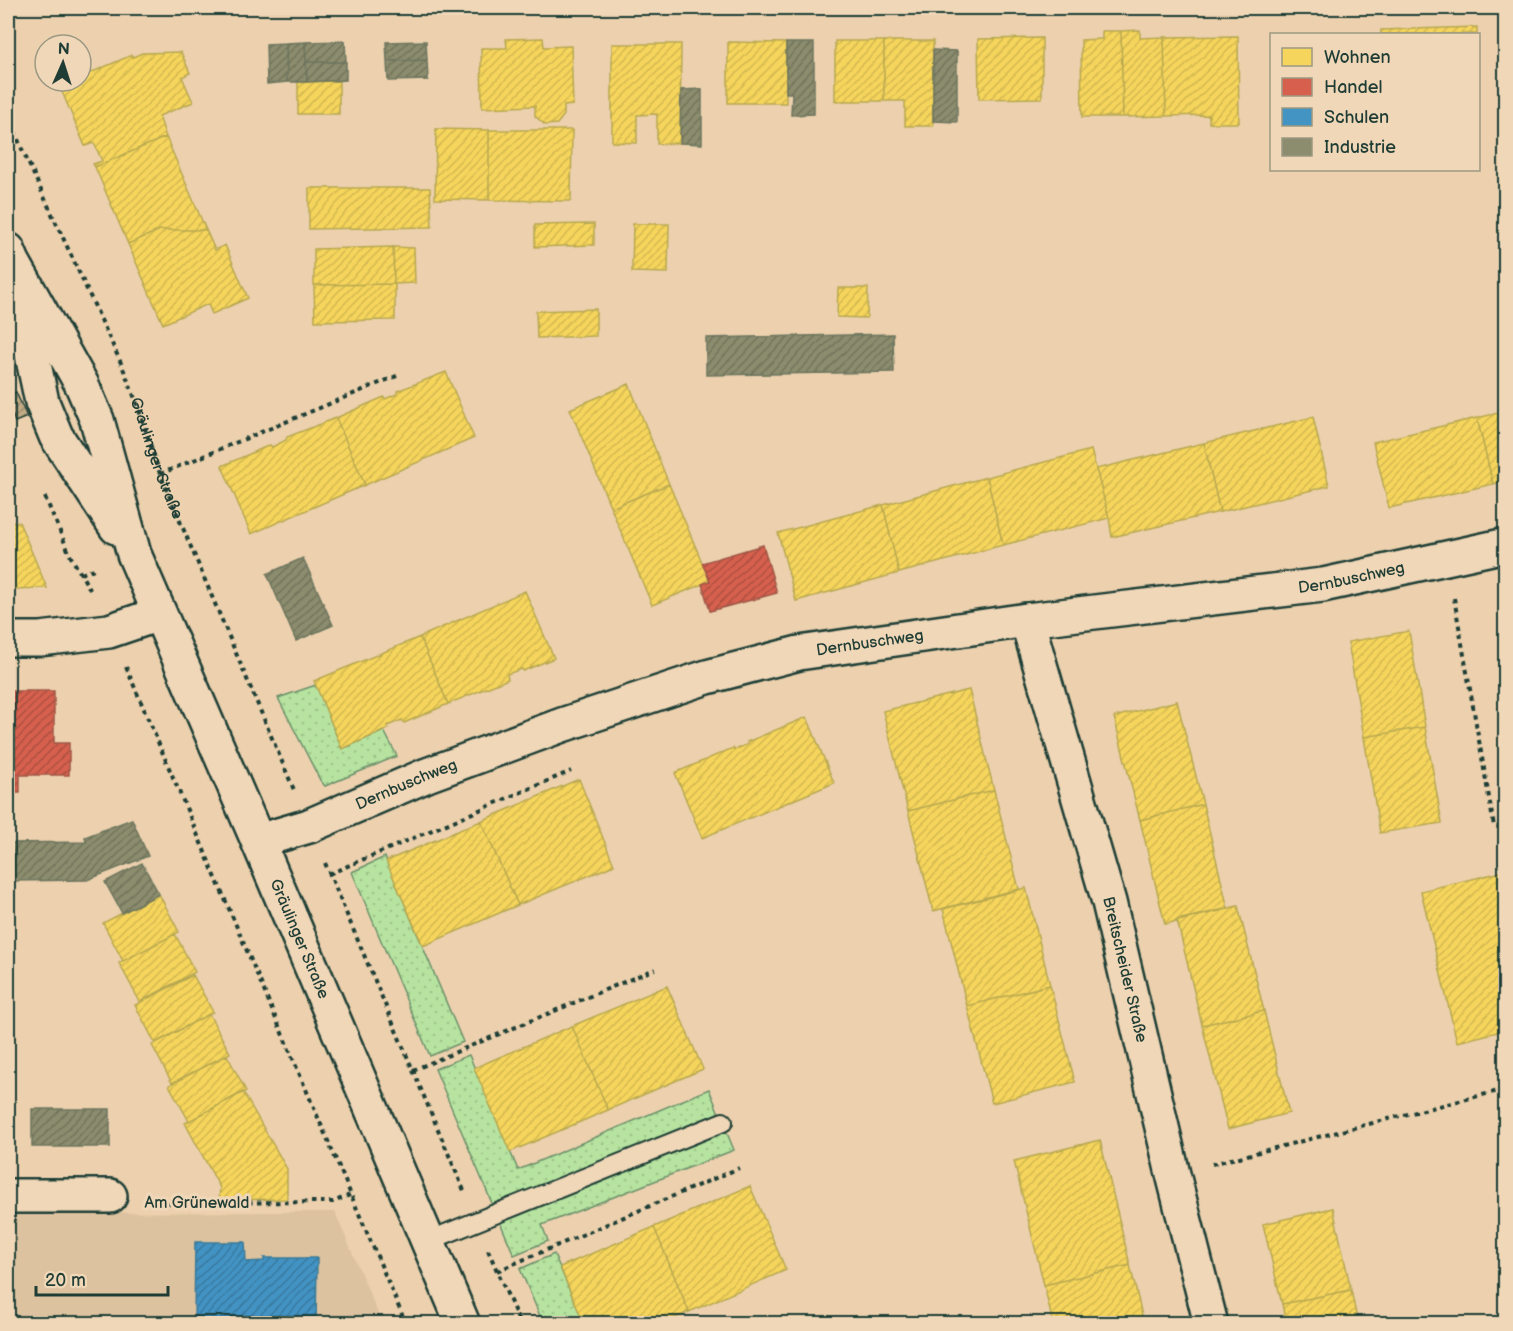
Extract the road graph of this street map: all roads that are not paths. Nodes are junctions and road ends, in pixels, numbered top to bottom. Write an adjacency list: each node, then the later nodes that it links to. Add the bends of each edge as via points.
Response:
1 (9, 255): 3 (street, Gräulinger Straße, via 79,378 97,420); 3 (street, Gräulinger Straße, via 42,402 56,436)
2 (1506, 544): 5 (street, Dernbuschweg, via 1323,585)
3 (134, 554): 4 (street, Gräulinger Straße)
4 (159, 614): 6 (street, via 109,631); 7 (street, Gräulinger Straße)
5 (1027, 620): 7 (street, Dernbuschweg, via 799,653 707,677 562,725 427,775 309,826); 13 (street, Breitscheider Straße, via 1109,902)
6 (8, 639)
7 (258, 841): 11 (street, Gräulinger Straße)
8 (723, 1122): 11 (lane)
9 (8, 1196): 10 (street)
10 (110, 1196)
11 (428, 1241): 12 (street, Gräulinger Straße)
12 (463, 1323)
13 (1211, 1323)

